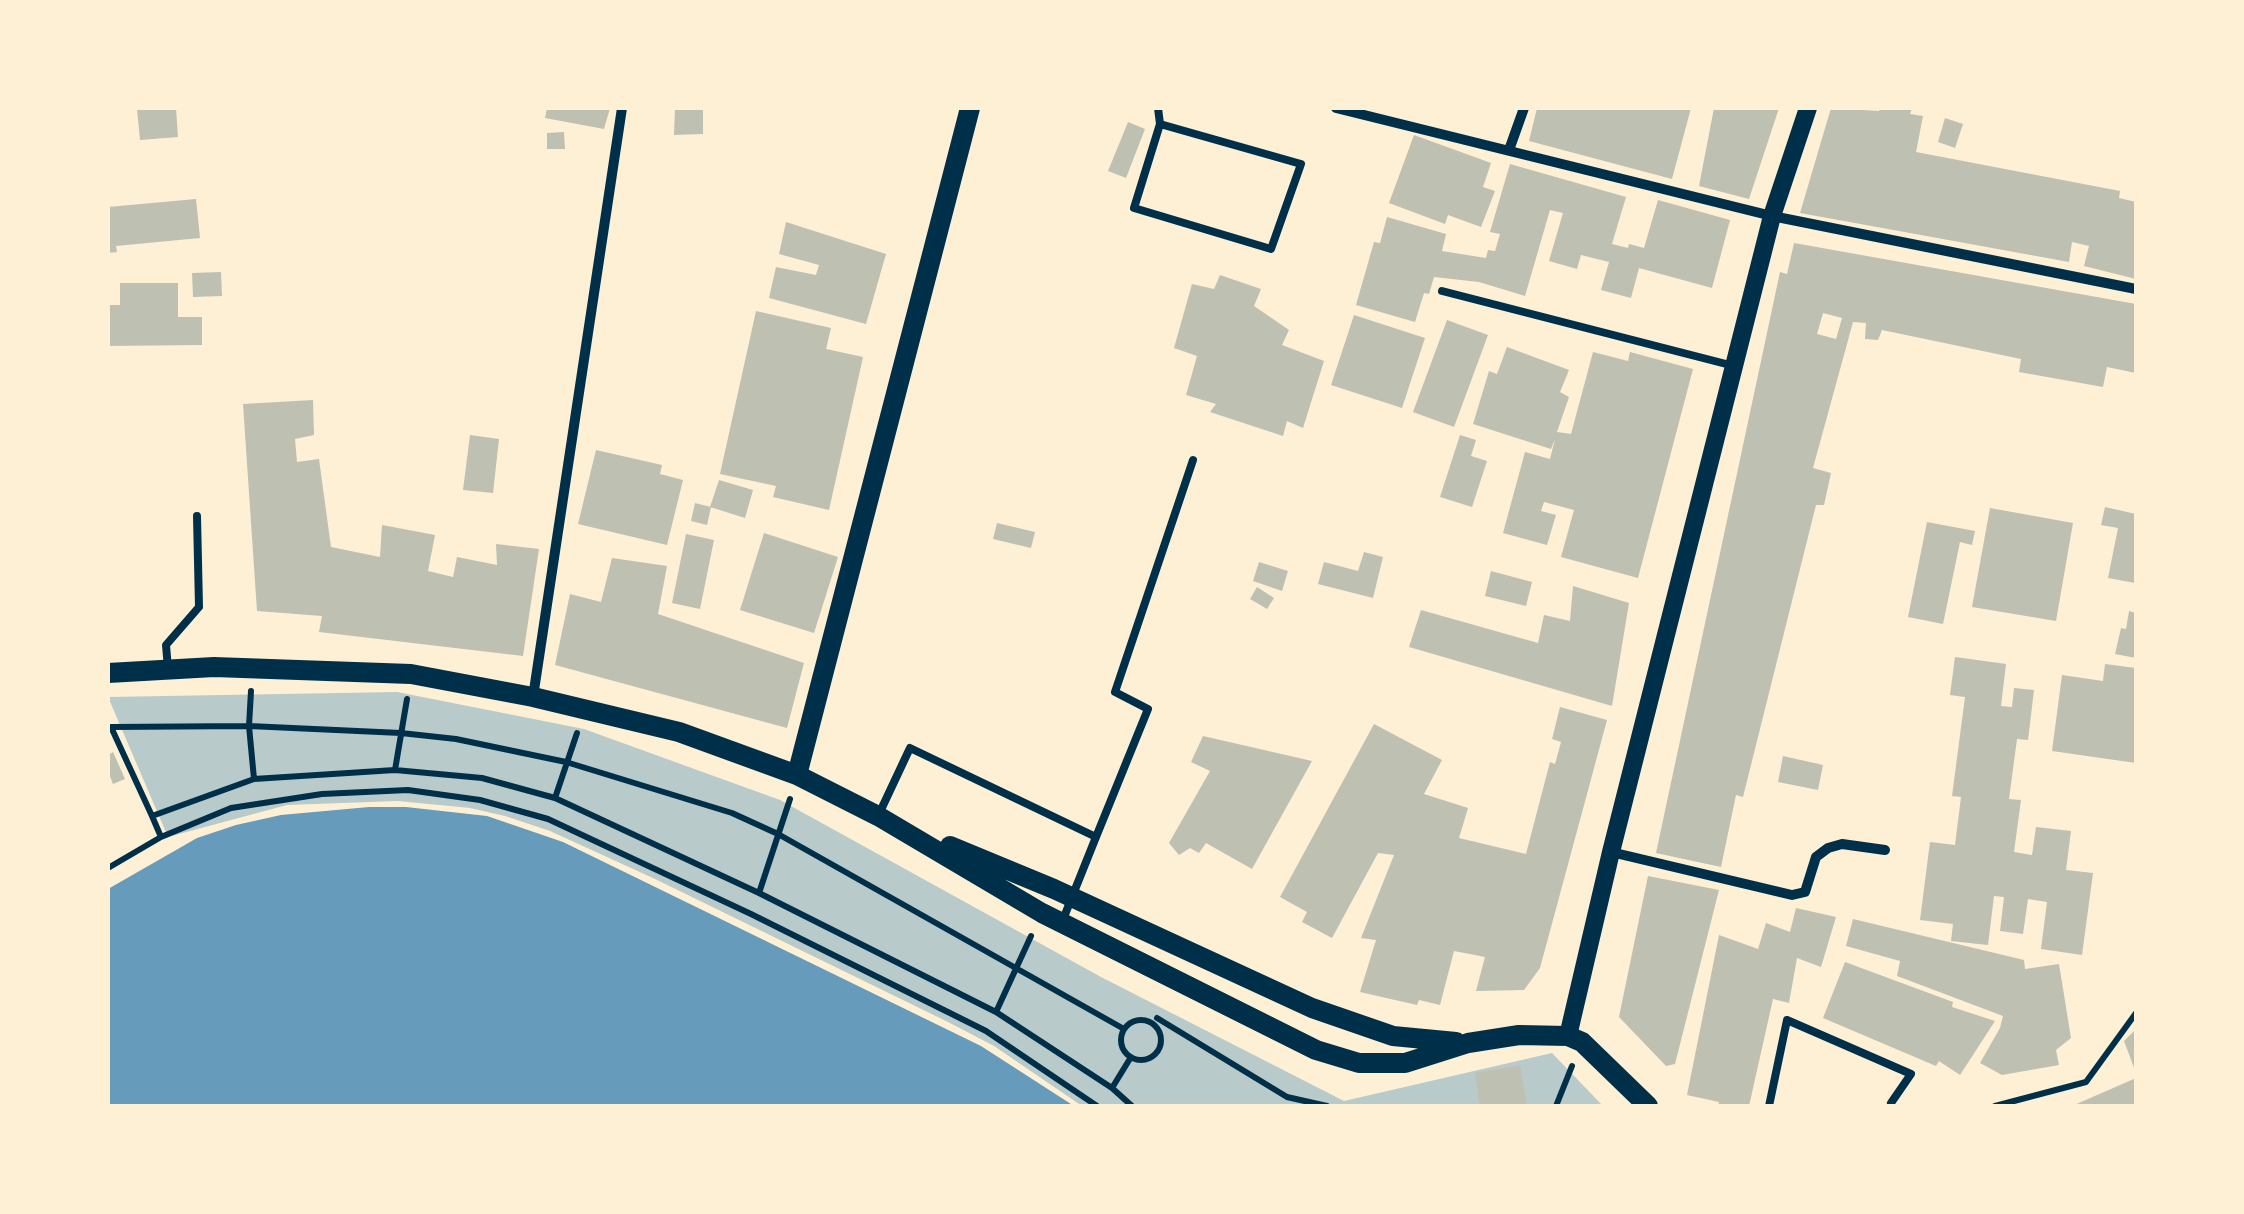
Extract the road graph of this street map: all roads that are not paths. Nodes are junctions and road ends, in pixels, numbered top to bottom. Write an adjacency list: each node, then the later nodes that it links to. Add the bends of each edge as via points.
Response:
1 (622, 108): 18 (street)
2 (970, 108): 19 (main road)
3 (1158, 108): 8 (lane)
4 (1336, 108): 7 (street)
5 (1524, 108): 9 (street)
6 (1808, 108): 10 (street)
7 (1369, 111): 9 (street)
8 (1160, 124): 8 (lane, via 1301,164 1271,249 1134,208)
9 (1509, 150): 10 (street)
10 (1772, 216): 11 (street); 13 (street)
11 (2136, 289)
12 (1442, 291): 13 (lane)
13 (1734, 366): 23 (street)
14 (1193, 460): 21 (lane, via 1115,692 1148,708)
15 (197, 516): 16 (lane, via 199,606 166,644)
16 (168, 669): 17 (main road); 18 (main road, via 368,670)
17 (108, 673)
18 (533, 697): 19 (main road, via 678,732)
19 (798, 776): 20 (main road)
20 (878, 816): 21 (lane, via 910,748); 24 (main road); 25 (main road)
21 (1096, 836): 24 (lane)
22 (1885, 850): 23 (street, via 1828,848 1816,857 1804,892 1792,895)
23 (1611, 852): 26 (street)
24 (1074, 898): 25 (lane); 27 (main road, via 1312,1008 1393,1036)
25 (1062, 922): 27 (main road, via 1316,1050 1359,1063 1405,1063)
26 (1575, 1039): 27 (main road, via 1518,1036); 29 (main road)
27 (1468, 1044)
28 (1891, 1104): 30 (lane, via 1911,1074 1787,1020)
29 (1648, 1106)
30 (1769, 1106)

